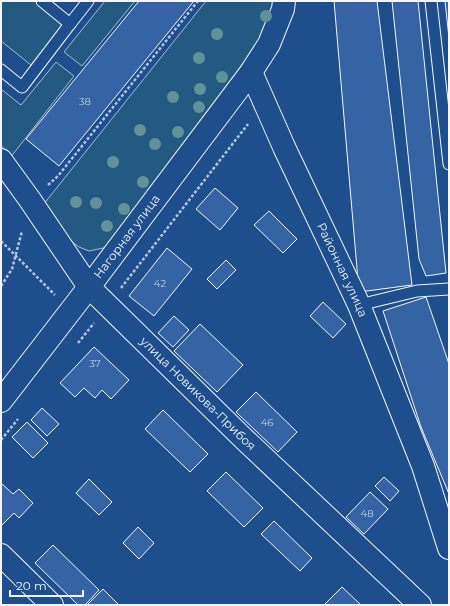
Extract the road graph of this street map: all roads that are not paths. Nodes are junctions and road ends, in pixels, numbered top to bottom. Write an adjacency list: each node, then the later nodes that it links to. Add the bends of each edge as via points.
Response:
1 (42, 1): 5 (lane)
2 (88, 1): 5 (lane)
3 (284, 1): 7 (street, via 269,44)
4 (431, 1): 9 (lane)
5 (70, 24): 6 (lane, via 22,87)
6 (1, 70)
7 (251, 72): 10 (street, Нагорная улица); 12 (street, Районная улица)
8 (1, 160): 10 (street, улица Новикова-Прибоя)
9 (449, 164)
10 (89, 287): 13 (street, Нагорная улица); 17 (street, улица Новикова-Прибоя, via 244,439)
11 (449, 289): 12 (lane, via 417,291)
12 (359, 305): 14 (street, Районная улица, via 423,466)
13 (1, 401)
14 (449, 548)
15 (1, 556): 16 (street)
16 (52, 605)
17 (420, 605)

